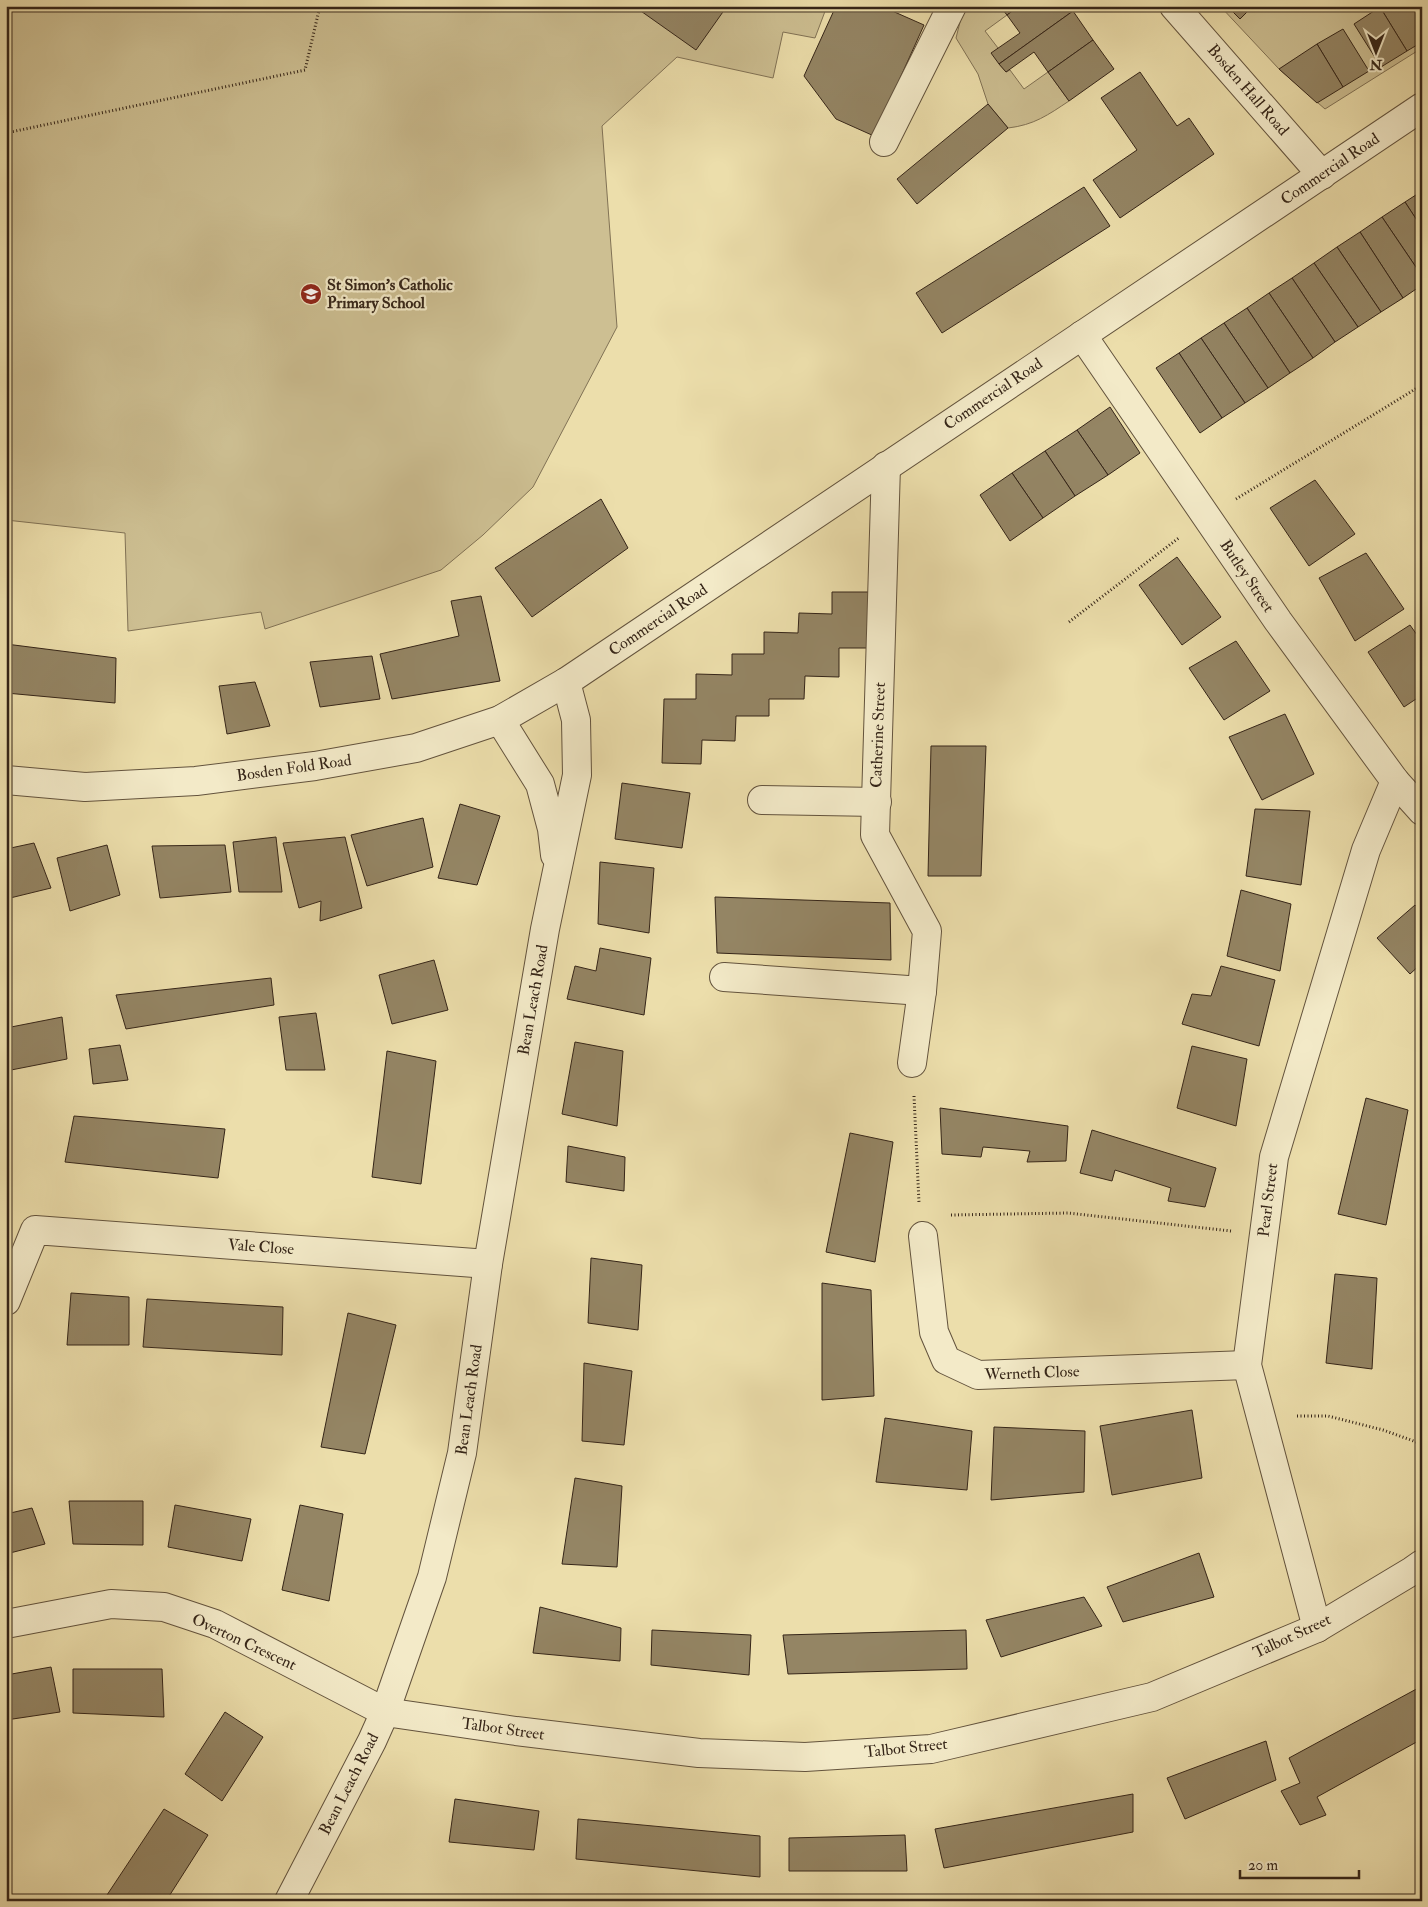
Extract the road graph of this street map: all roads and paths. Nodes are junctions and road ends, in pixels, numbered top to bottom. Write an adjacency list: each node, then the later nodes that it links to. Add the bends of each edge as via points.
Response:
1 (320, 6): 5 (path, via 305,70)
2 (952, 6): 6 (street)
3 (1174, 6): 7 (street, Bosden Hall Road)
4 (1421, 110): 7 (street, Commercial Road)
5 (6, 133)
6 (884, 142)
7 (1322, 175): 8 (street, Commercial Road)
8 (1082, 334): 10 (street, Commercial Road); 11 (street, Butley Street)
9 (1422, 385): 11 (path)
10 (886, 466): 13 (street, Commercial Road); 18 (street, Catherine Street)
11 (1206, 517): 12 (path); 16 (street, Butley Street)
12 (1069, 622)
13 (566, 682): 14 (street, Bosden Fold Road); 20 (street, Bean Leach Road, via 576,720 577,775)
14 (500, 720): 15 (street, Bosden Fold Road, via 416,748 315,766 196,781 85,787); 20 (street, Bean Leach Road, via 540,784 552,829)
15 (6, 780)
16 (1395, 781): 19 (street, Butley Street); 25 (street, Pearl Street, via 1366,850 1274,1157)
17 (762, 800): 18 (street)
18 (876, 802): 22 (street, Catherine Street, via 875,835 927,931)
19 (1422, 811)
20 (557, 871): 26 (street, Bean Leach Road)
21 (724, 977): 22 (street)
22 (922, 991): 23 (street, Catherine Street)
23 (912, 1063): 24 (path)
24 (922, 1226): 25 (path, via 1068,1213); 28 (street, Werneth Close, via 934,1332 946,1360 978,1375)
25 (1264, 1234): 28 (street, Pearl Street)
26 (488, 1264): 27 (street, Vale Close, via 35,1230); 34 (street, Bean Leach Road, via 462,1452 432,1577)
27 (6, 1301)
28 (1248, 1365): 29 (street, Pearl Street)
29 (1261, 1416): 30 (path, via 1328,1416); 33 (street, Pearl Street)
30 (1422, 1444)
31 (1422, 1564): 33 (street, Talbot Street)
32 (6, 1624): 34 (street, Overton Crescent, via 111,1604 164,1607 215,1624)
33 (1317, 1628): 34 (street, Talbot Street, via 1152,1697 932,1749 805,1757 699,1752)
34 (386, 1712): 35 (street, Bean Leach Road)
35 (288, 1901)

